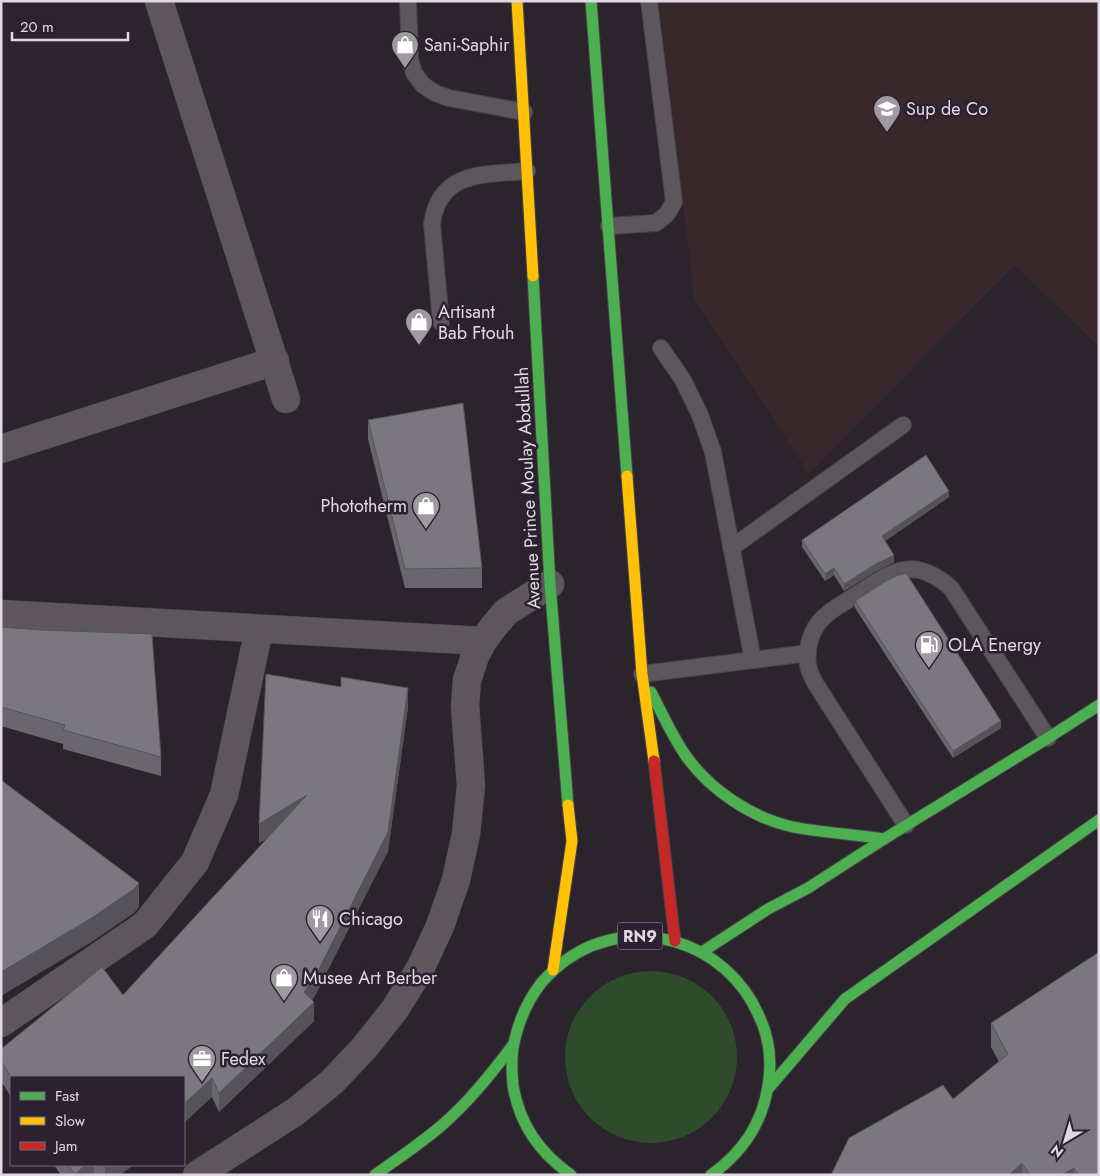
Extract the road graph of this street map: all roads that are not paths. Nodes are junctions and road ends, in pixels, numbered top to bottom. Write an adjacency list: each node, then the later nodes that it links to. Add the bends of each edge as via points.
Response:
1 (159, 1): 11 (street)
2 (408, 1): 6 (lane, via 410,59 414,73 423,85 448,98)
3 (517, 1): 6 (main road, Avenue Prince Moulay Abdullah)
4 (591, 1): 8 (main road)
5 (649, 1): 8 (lane, via 674,202 656,223)
6 (524, 112): 7 (main road, Avenue Prince Moulay Abdullah)
7 (528, 171): 9 (lane, via 464,179 444,192 438,201 432,224); 16 (main road, Avenue Prince Moulay Abdullah)
8 (609, 226): 22 (main road)
9 (441, 322)
10 (661, 348): 15 (lane, via 683,380 700,414 712,452)
11 (275, 362): 12 (street); 14 (street)
12 (286, 399)
13 (903, 425): 15 (lane)
14 (1, 449)
15 (731, 548): 21 (lane)
16 (550, 584): 19 (street, via 506,612); 30 (main road, Avenue Prince Moulay Abdullah, via 572,841)
17 (1, 614): 18 (street)
18 (259, 629): 19 (street); 31 (street, via 224,795 195,862 145,925)
19 (483, 641): 35 (street, via 467,680 465,706 471,786 466,834 456,880 420,969 395,1010 332,1082 295,1112)
20 (808, 653): 21 (lane); 24 (lane, via 811,636 833,610 898,571 927,572 951,588); 26 (lane, via 809,671 817,686)
21 (753, 660): 22 (lane)
22 (642, 674): 27 (main road, via 692,764 739,804 783,824); 28 (main road)
23 (1099, 705): 24 (main road)
24 (1048, 738): 26 (main road)
25 (1099, 820): 33 (main road, RN9, via 845,999)
26 (906, 825): 27 (main road)
27 (884, 839): 29 (main road)
28 (674, 941): 29 (main road, RN9); 30 (main road, RN9, via 638,936 601,942 584,949)
29 (702, 952): 33 (main road, RN9, via 728,971 757,1010 768,1041)
30 (553, 970): 32 (main road, RN9, via 526,1004)
31 (1, 1023)
32 (513, 1045): 36 (main road, RN9, via 452,1116); 37 (main road, RN9, via 512,1084 524,1122 546,1155)
33 (768, 1089): 34 (main road, RN9, via 756,1127)
34 (731, 1159): 38 (main road, RN9); 39 (main road)
35 (197, 1175)
36 (374, 1175)
37 (571, 1175)
38 (711, 1175)
39 (723, 1175)

